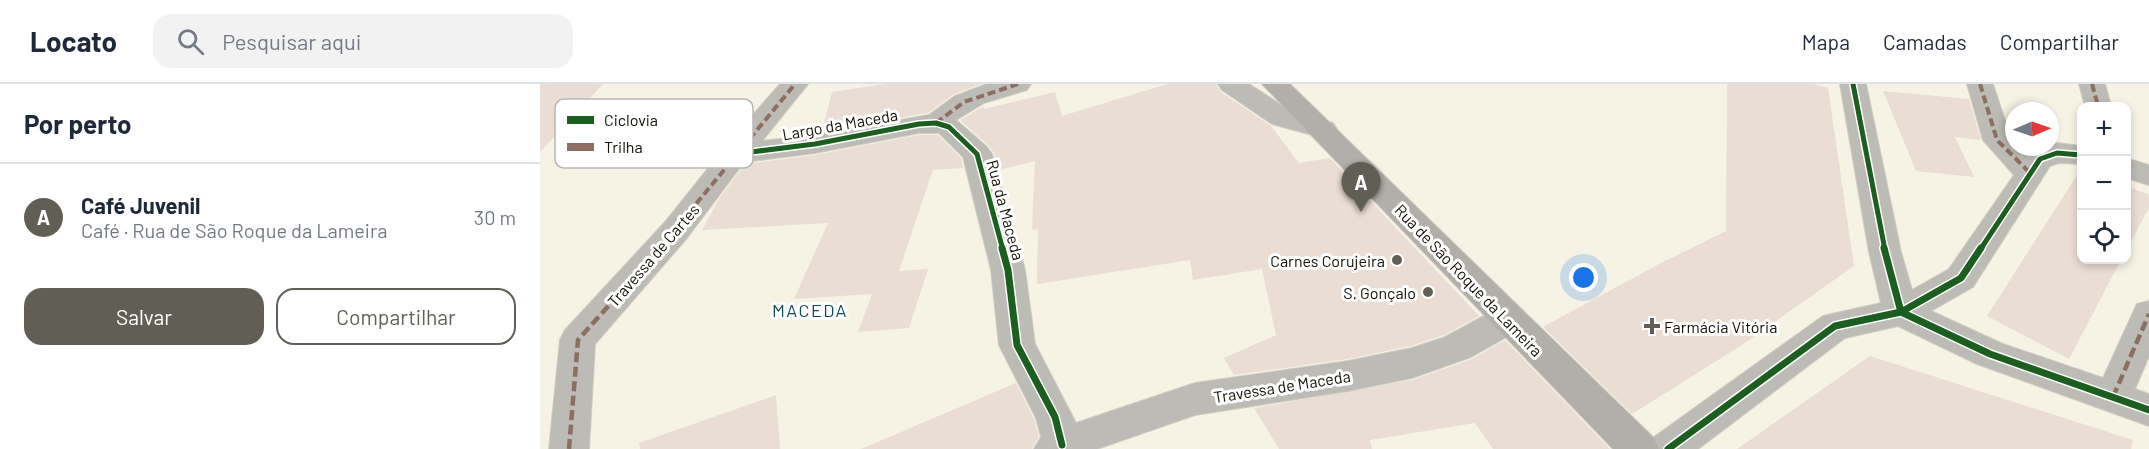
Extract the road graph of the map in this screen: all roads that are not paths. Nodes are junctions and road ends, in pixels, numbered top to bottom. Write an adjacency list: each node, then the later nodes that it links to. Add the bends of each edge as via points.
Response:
1 (795, 84): 11 (street, Travessa de Cartes)
2 (1018, 84): 9 (street, via 958,105)
3 (1231, 84): 10 (street, via 1282,118)
4 (1275, 84): 10 (main road, Rua de São Roque da Lameira)
5 (1853, 84): 18 (street)
6 (1980, 84): 16 (street, via 1997,140)
7 (2092, 84): 8 (street)
8 (2097, 102)
9 (943, 125): 12 (street, Largo da Maceda, via 919,124); 23 (street, Rua da Maceda, via 976,154 1008,270 1017,345 1055,417)
10 (1323, 129): 20 (main road, Rua de São Roque da Lameira)
11 (753, 133)
12 (753, 152)
13 (2077, 155): 16 (street, via 2057,153 2040,159)
14 (724, 168): 24 (street, Travessa de Cartes, via 676,230 578,340)
15 (2131, 169): 17 (street)
16 (2030, 173): 18 (street, via 1961,278)
17 (2149, 175)
18 (1901, 312): 21 (street, via 1990,354); 26 (street, via 1835,326)
19 (2149, 314): 21 (street)
20 (1508, 320): 23 (street, Travessa de Maceda, via 1458,346 1412,363 1195,399); 25 (main road, Rua de São Roque da Lameira)
21 (2113, 397): 22 (street)
22 (2149, 410)
23 (1058, 447)
24 (569, 449)
25 (1639, 449)
26 (1668, 449)

